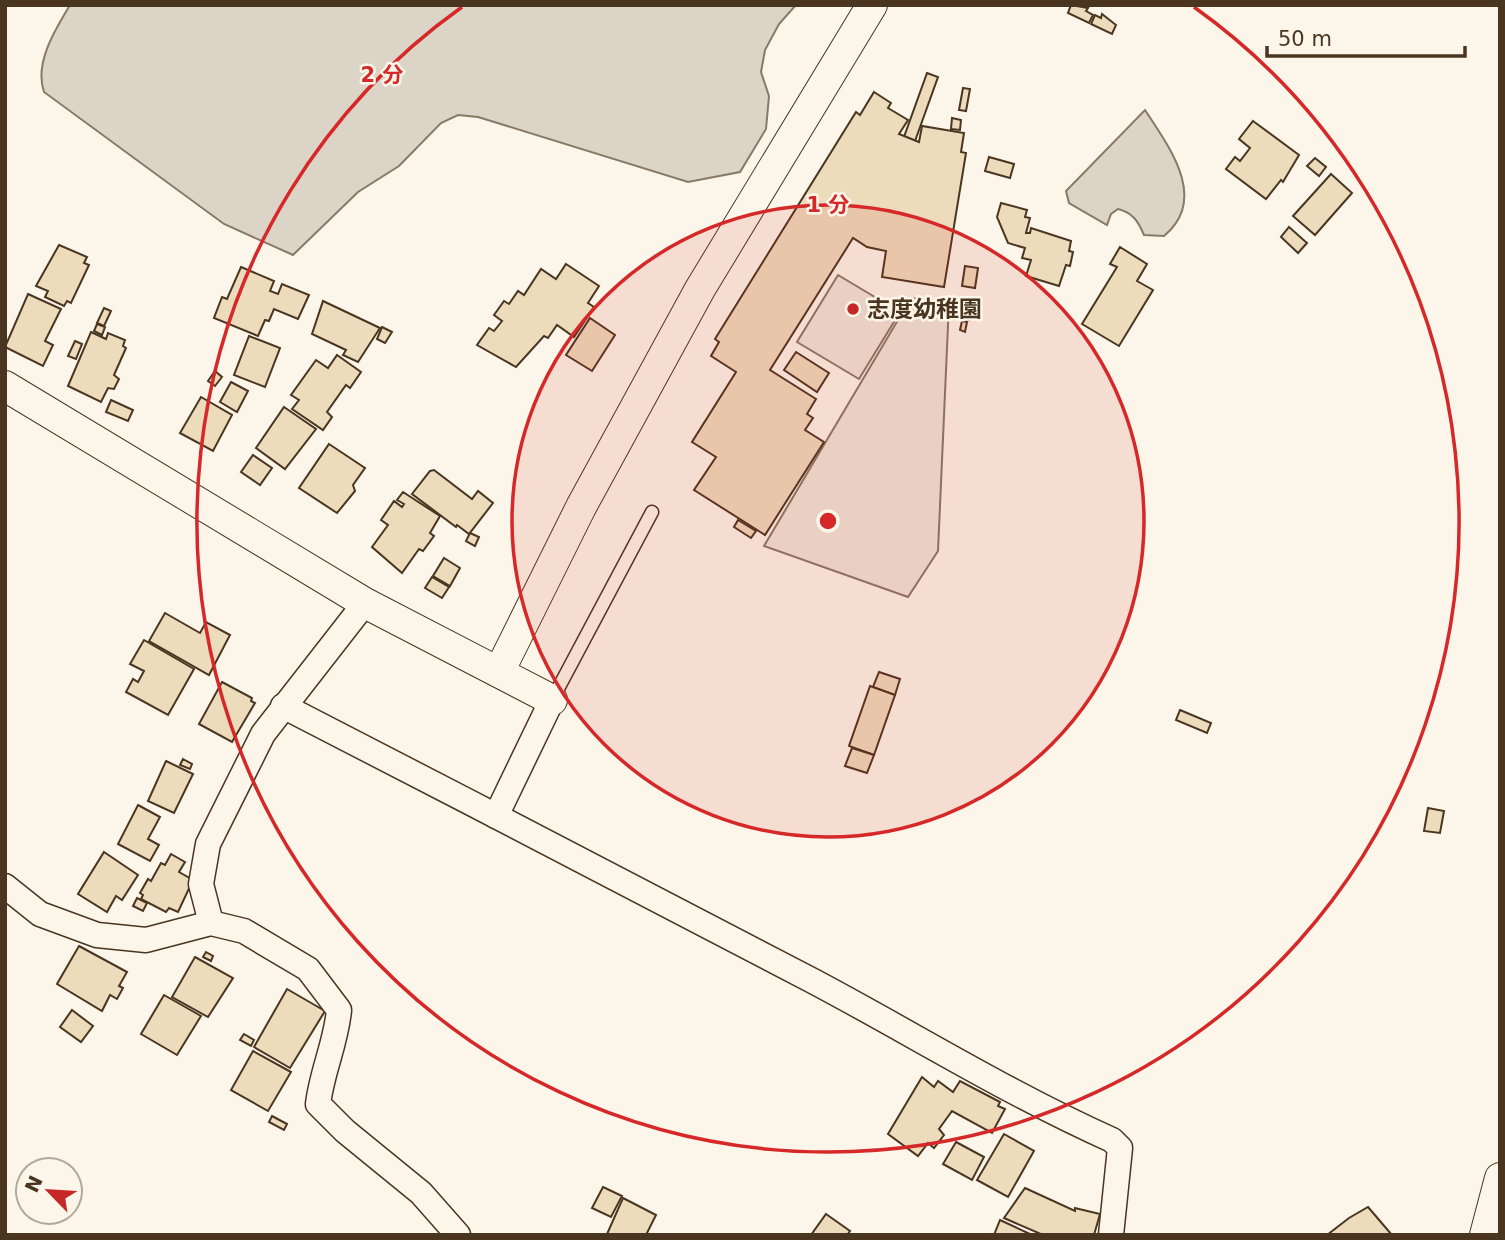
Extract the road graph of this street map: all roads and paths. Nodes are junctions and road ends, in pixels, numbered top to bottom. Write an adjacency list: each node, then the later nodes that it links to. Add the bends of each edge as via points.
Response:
1 (872, 5): 5 (street, via 699,289 581,507)
2 (5, 386): 4 (street)
3 (652, 512): 6 (lane)
4 (365, 603): 5 (street); 7 (street)
5 (499, 672): 6 (street)
6 (552, 700): 8 (street)
7 (283, 706): 8 (street); 10 (street, via 263,734 208,844 201,884)
8 (496, 816): 13 (street, via 979,1070 1039,1107 1112,1140 1120,1148)
9 (5, 886): 10 (street, via 40,914 97,935 146,940)
10 (211, 923): 12 (street, via 244,932 308,969 339,1010 336,1040 318,1104 421,1193)
11 (1500, 1178): 14 (street)
12 (458, 1235)
13 (1111, 1235)
14 (1485, 1235)

